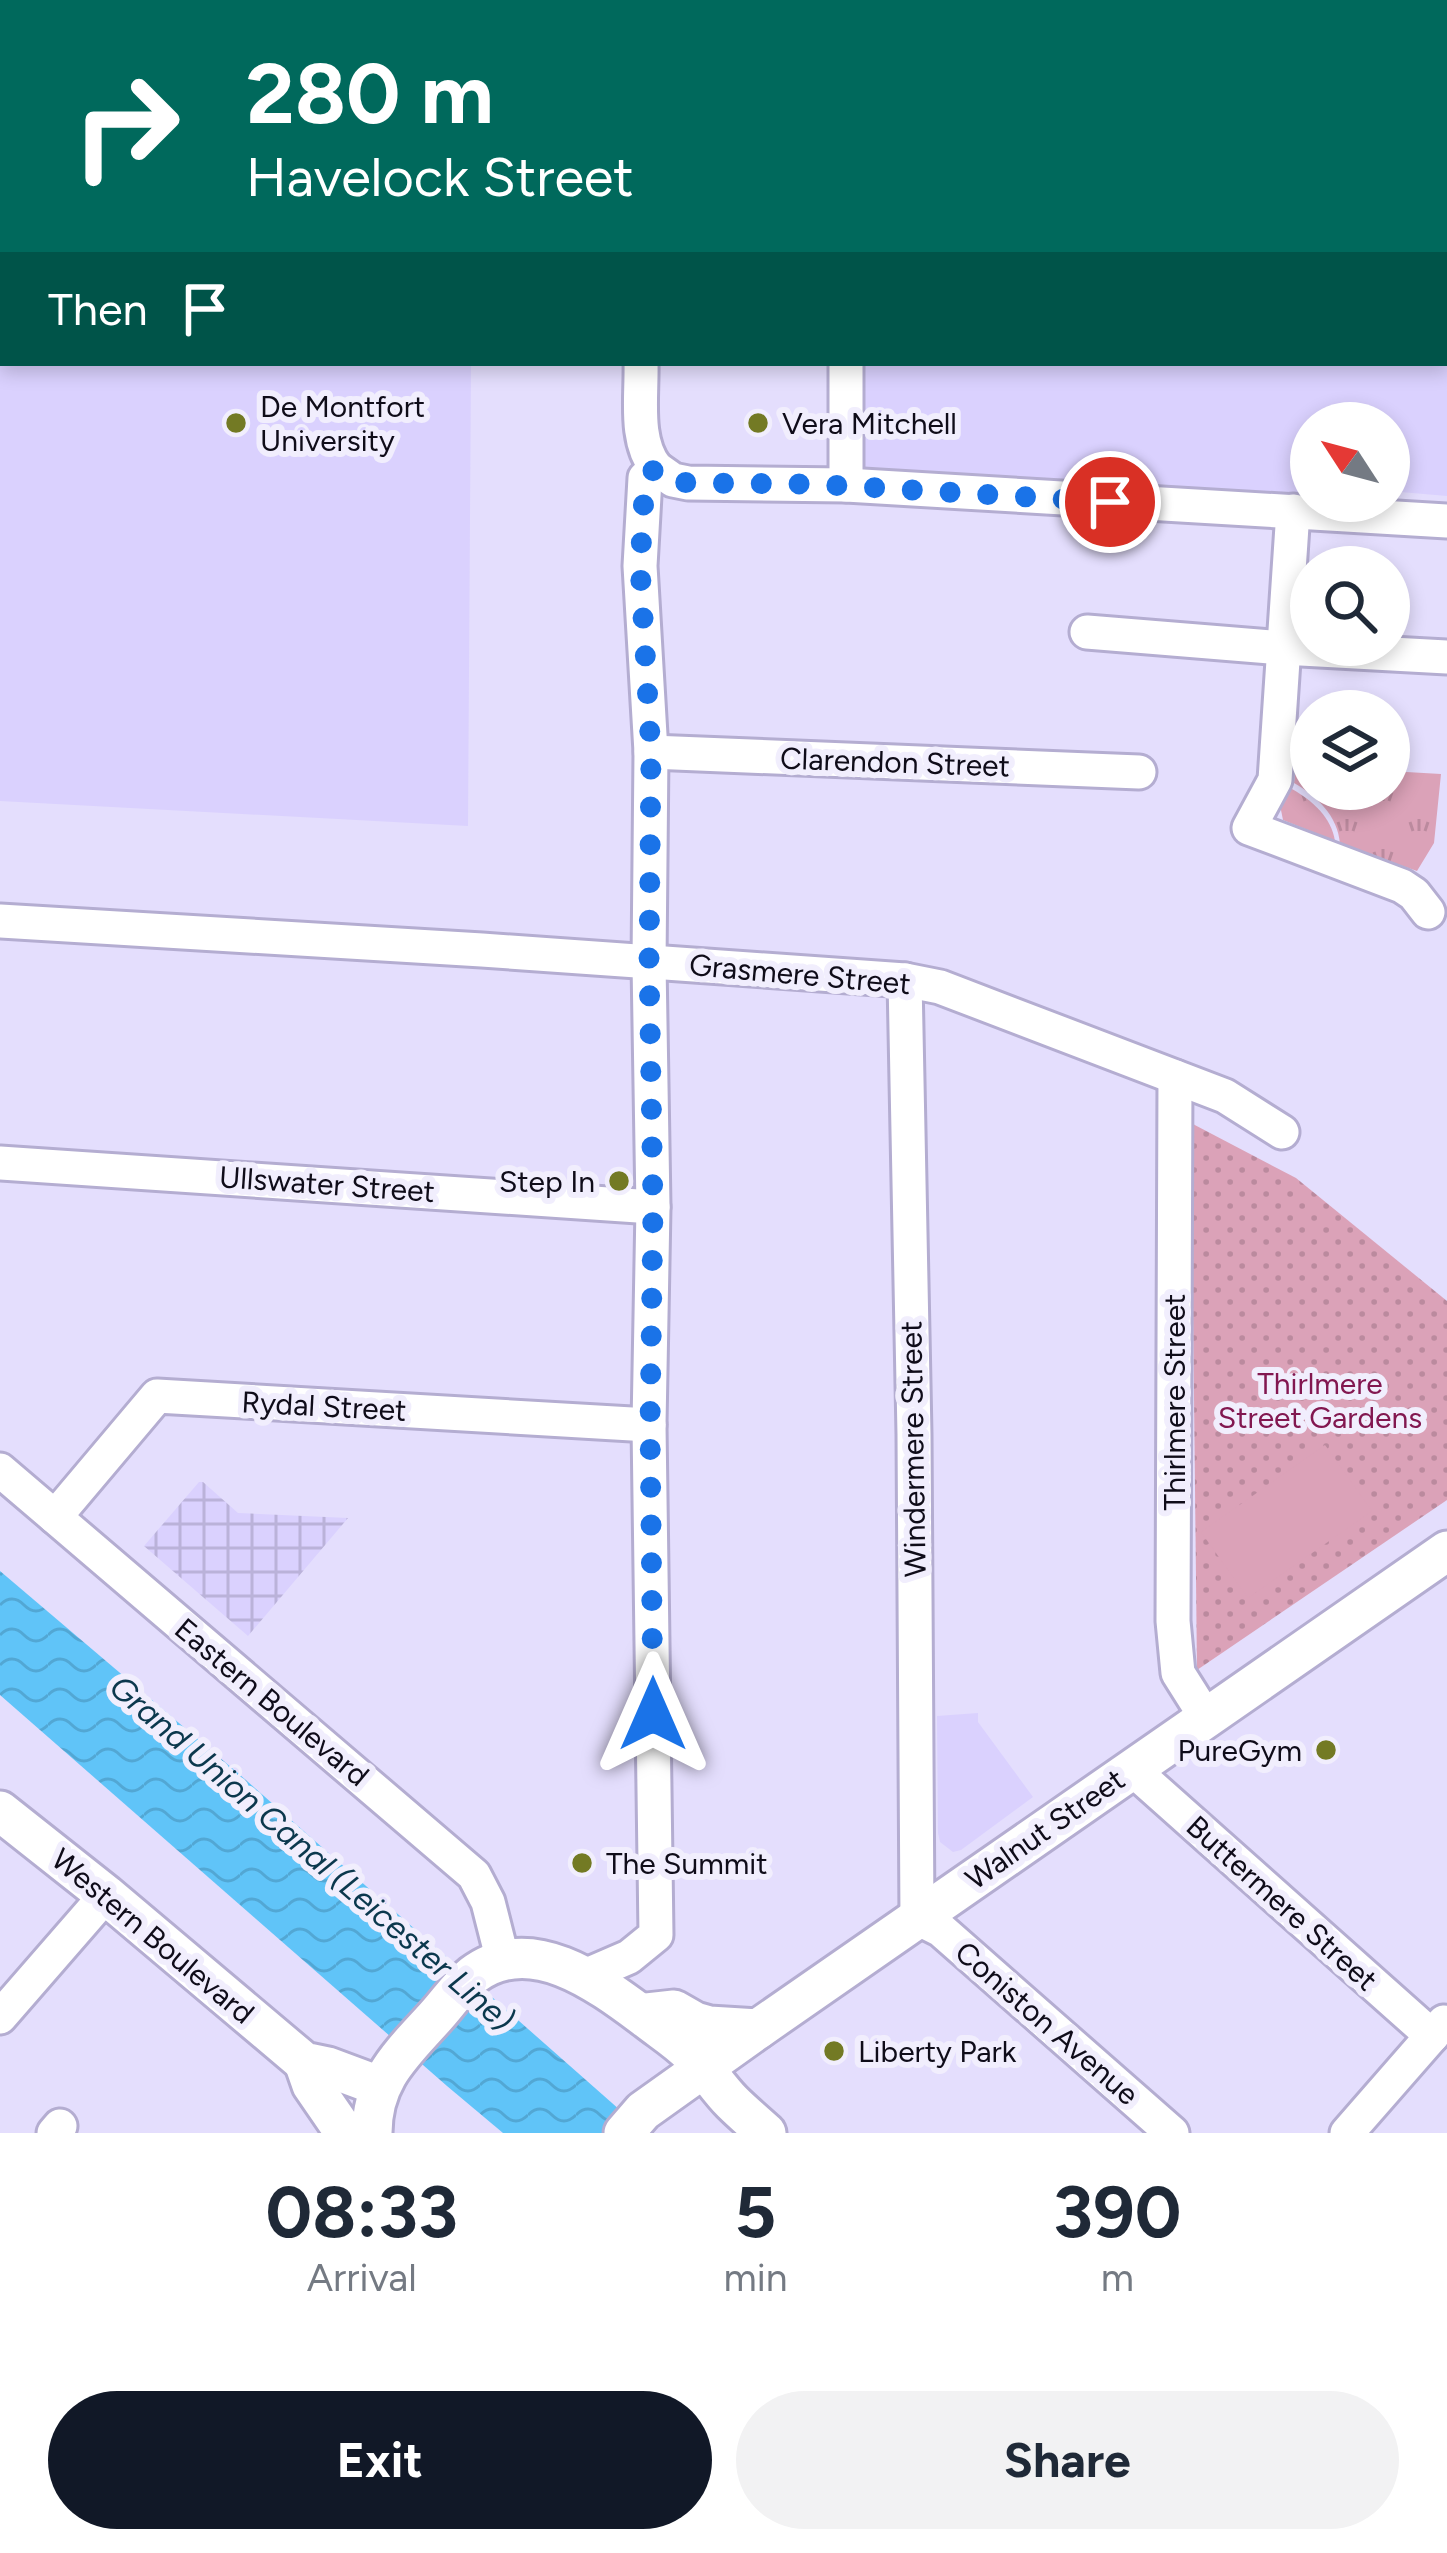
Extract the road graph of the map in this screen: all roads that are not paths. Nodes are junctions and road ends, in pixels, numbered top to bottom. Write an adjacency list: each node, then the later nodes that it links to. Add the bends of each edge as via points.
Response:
1 (641, 366): 3 (street, via 642,437)
2 (846, 366): 4 (street)
3 (656, 468): 4 (street, via 688,483); 12 (street, via 645,478 640,566)
4 (846, 485): 5 (street)
5 (1290, 511)
6 (1410, 519): 7 (street)
7 (1447, 521)
8 (1292, 522): 10 (street)
9 (1087, 632): 10 (street)
10 (1283, 648): 11 (street); 14 (street, via 1275,780 1249,828 1402,886)
11 (1447, 657)
12 (651, 752): 13 (street, Clarendon Street); 16 (street)
13 (1139, 772)
14 (1427, 912)
15 (0, 921): 16 (street, Grasmere Street)
16 (649, 962): 17 (street, Grasmere Street); 21 (street)
17 (905, 980): 18 (street, Grasmere Street); 30 (street, Windermere Street)
18 (1175, 1077): 19 (street, Grasmere Street, via 1226,1096); 26 (street, Thirlmere Street, via 1173,1621 1178,1673)
19 (1282, 1132)
20 (0, 1163): 21 (street, Ullswater Street)
21 (653, 1207): 22 (street)
22 (650, 1425): 24 (street, Rydal Street, via 157,1396); 32 (street, via 656,1935)
23 (0, 1470): 24 (street, Eastern Boulevard)
24 (56, 1517): 31 (street, Eastern Boulevard, via 474,1874 488,1902)
25 (1447, 1551): 26 (street, Walnut Street)
26 (1207, 1718): 27 (street, Walnut Street)
27 (1132, 1769): 30 (street, Walnut Street); 35 (street, Buttermere Street)
28 (0, 1811): 29 (street, Western Boulevard)
29 (106, 1895): 34 (street); 37 (street, Western Boulevard)
30 (917, 1918): 36 (street, Walnut Street); 44 (street, Coniston Avenue, via 941,1930)
31 (488, 1968): 32 (street, via 529,1959); 39 (street)
32 (584, 1976): 33 (street)
33 (640, 2014): 36 (street, via 674,2011 709,2026); 38 (street); 40 (street, via 651,2077)
34 (0, 2017)
35 (1439, 2027): 45 (street)
36 (758, 2029): 38 (street, Walnut Street)
37 (304, 2062): 39 (street, Western Boulevard); 41 (street, Western Boulevard)
38 (703, 2068): 40 (street, Walnut Street); 43 (street)
39 (387, 2073): 42 (street)
40 (634, 2121)
41 (345, 2133)
42 (372, 2133)
43 (766, 2133)
44 (1172, 2133)
45 (1347, 2133)

